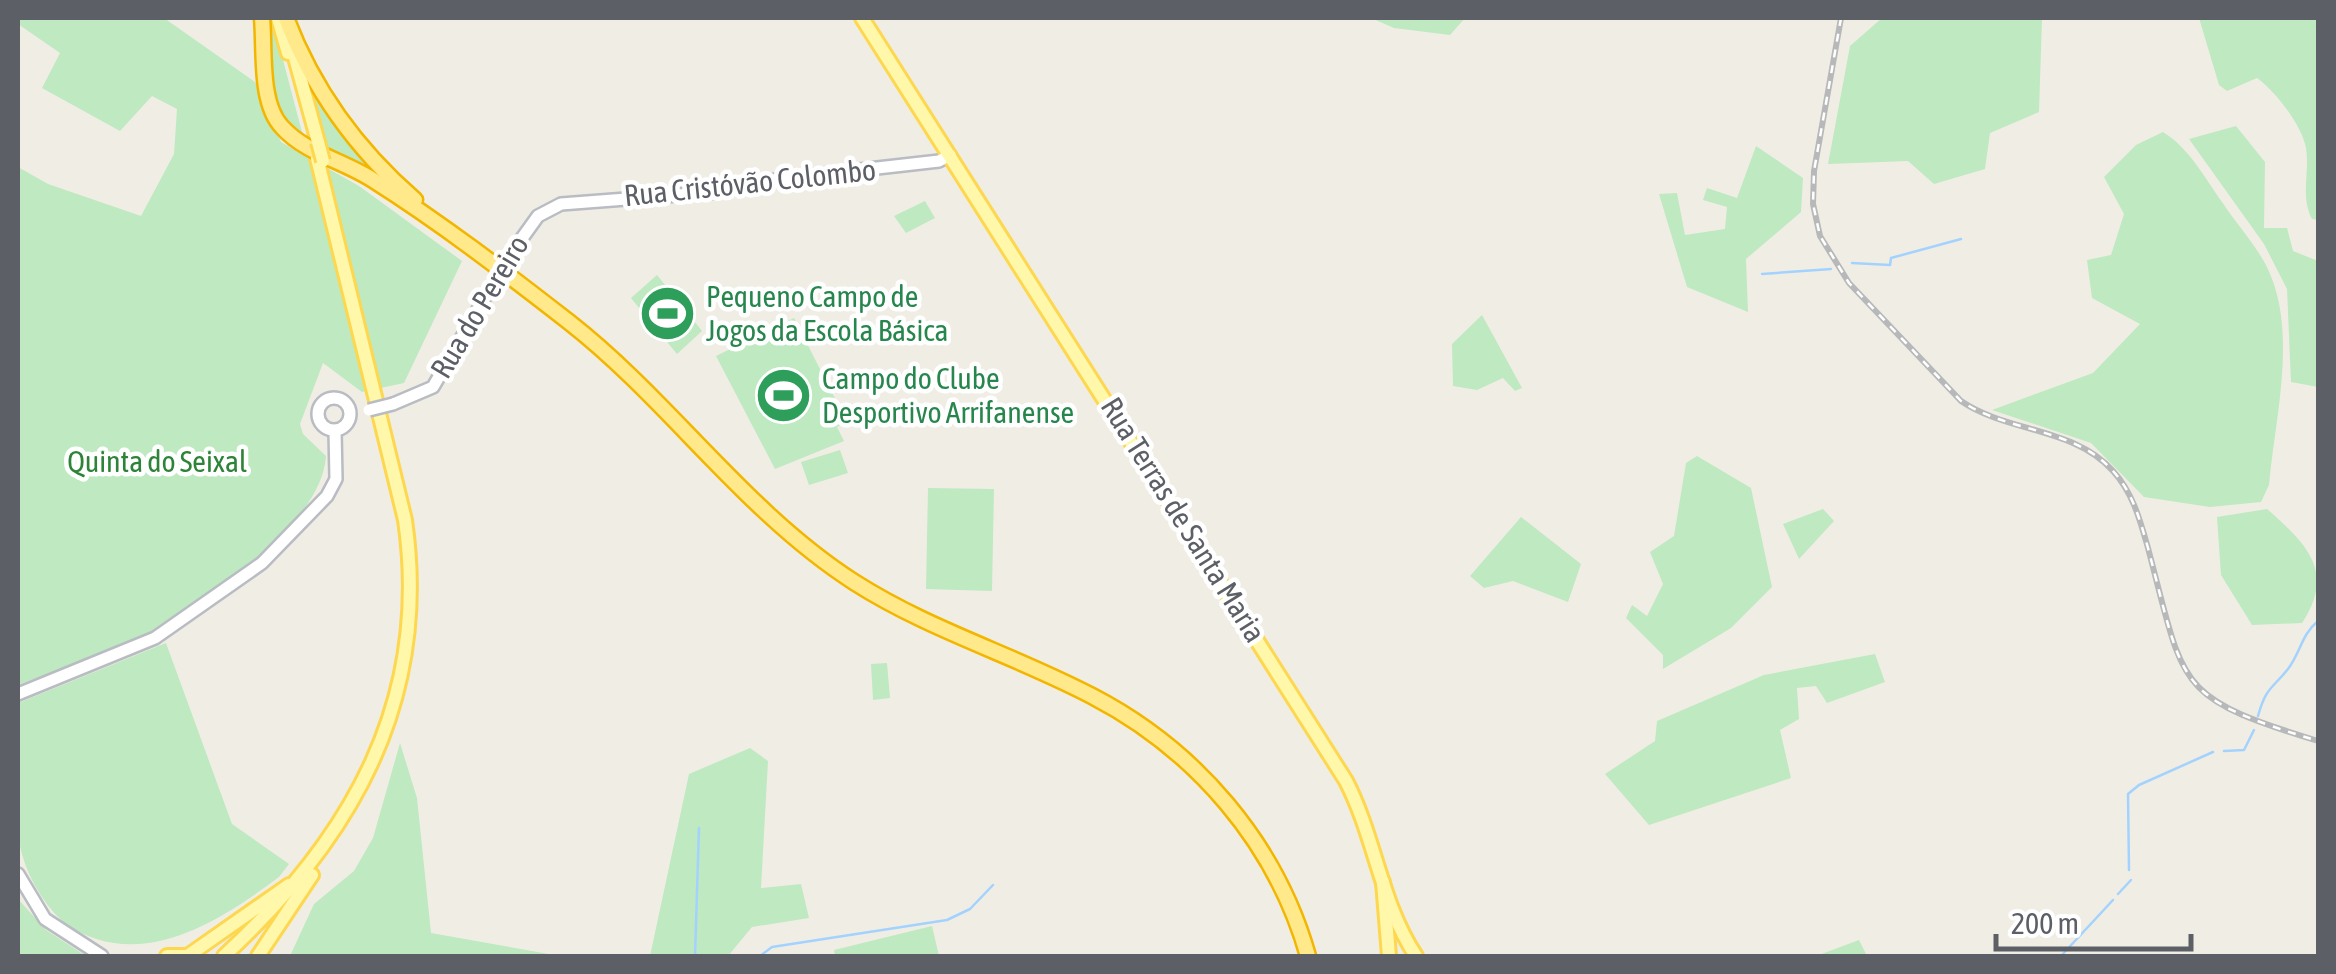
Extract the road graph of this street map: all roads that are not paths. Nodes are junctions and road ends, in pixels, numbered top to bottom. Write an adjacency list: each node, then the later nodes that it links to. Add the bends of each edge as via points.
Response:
1 (262, 18): 12 (highway, via 269,103 283,129 370,178 570,323 788,533 854,582 1090,695 1169,744 1233,810)
2 (282, 18): 9 (main road, bridge, via 412,566 392,707 370,768); 12 (highway, via 339,119 411,197 608,349 765,506 855,578 1126,708 1172,741 1262,842)
3 (862, 18): 4 (main road, Rua Terras de Santa Maria)
4 (950, 156): 5 (main road, Rua Cristóvão Colombo, via 717,192); 11 (main road, Rua Terras de Santa Maria, via 1312,722 1360,807)
5 (548, 208): 6 (main road, Rua do Pereiro, bridge, via 528,226 433,387)
6 (351, 414): 7 (main road); 7 (main road, Rua do Pereiro, via 340,399 321,404 320,424)
7 (334, 431): 8 (main road, Rua do Pereiro, via 336,479 262,563 155,638)
8 (18, 694)
9 (311, 870): 17 (main road); 18 (main road); 19 (main road)
10 (18, 874): 15 (main road, via 45,919)
11 (1383, 882): 13 (main road); 20 (main road)
12 (1300, 925): 14 (highway)
13 (1413, 953): 20 (main road, via 1397,947)
14 (1310, 954)
15 (102, 956)
16 (167, 956): 17 (main road)
17 (191, 956)
18 (227, 956)
19 (258, 956)
20 (1390, 956)

